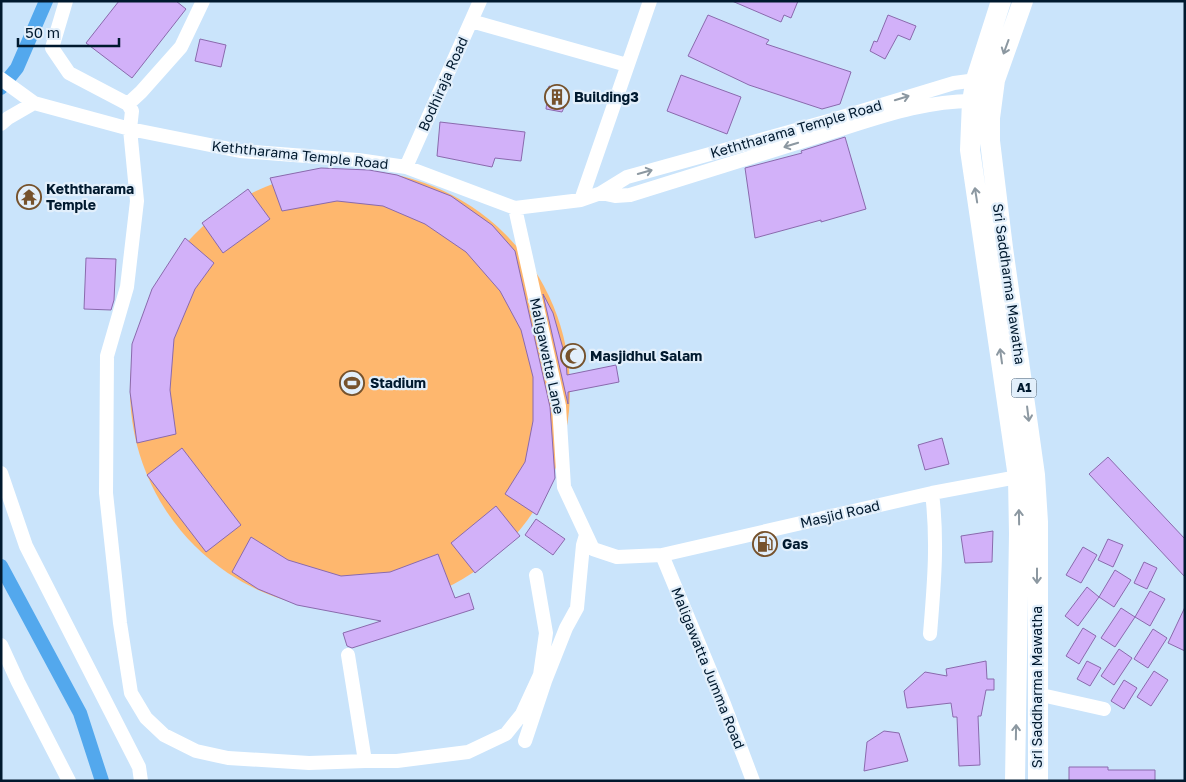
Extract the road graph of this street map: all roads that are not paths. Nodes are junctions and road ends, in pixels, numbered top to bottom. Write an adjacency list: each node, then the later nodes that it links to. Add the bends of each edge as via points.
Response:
1 (66, 1): 13 (street, via 52,48 69,73)
2 (203, 1): 13 (street, via 181,47)
3 (480, 1): 7 (street, Bodhiraja Road)
4 (650, 1): 8 (street)
5 (1001, 1): 9 (highway, Sri Saddharma Mawatha / A1)
6 (1023, 1): 9 (highway, Sri Saddharma Mawatha / A1, one-way to 9)
7 (472, 21): 8 (street); 18 (street, Bodhiraja Road)
8 (627, 65): 21 (street)
9 (985, 79): 11 (highway, Sri Saddharma Mawatha / A1); 15 (street, Keththarama Temple Road, one-way to 9, via 954,83)
10 (1, 80): 12 (street, Keththarama Temple Road)
11 (981, 101): 15 (street, Keththarama Temple Road, via 926,105); 24 (highway, Sri Saddharma Mawatha / A1, one-way to 11, via 971,160); 32 (highway, Sri Saddharma Mawatha / A1, one-way to 32, via 990,141 1036,475)
12 (34, 103): 14 (street); 16 (street, Keththarama Temple Road)
13 (128, 104): 16 (street, via 132,111)
14 (1, 124)
15 (834, 125): 17 (street, Keththarama Temple Road); 19 (street, Keththarama Temple Road, one-way to 19)
16 (130, 129): 18 (street, Keththarama Temple Road, via 240,151); 35 (street, via 137,201 127,287 107,356 106,493 131,693 146,718 164,735 196,751 228,758 309,763)
17 (700, 156): 19 (street); 20 (street, Keththarama Temple Road, one-way to 17, via 627,177)
18 (406, 167): 22 (street, Keththarama Temple Road)
19 (702, 173): 20 (street, Keththarama Temple Road, via 630,195)
20 (601, 193): 21 (street, Keththarama Temple Road)
21 (581, 200): 22 (street, Keththarama Temple Road)
22 (515, 208): 26 (street, Maligawatta Lane, via 559,406 564,487)
23 (1, 473): 37 (street, via 26,546 138,767)
24 (1018, 477): 25 (street, Masjid Road); 39 (highway, Sri Saddharma Mawatha / A1, one-way to 24)
25 (932, 493): 27 (street, Masjid Road); 29 (street, via 936,560)
26 (586, 535): 27 (street, Maligawatta Lane, via 593,550 617,557); 34 (street, via 578,608 548,672)
27 (662, 555): 38 (street, Maligawatta Jumma Road)
28 (536, 575): 35 (street, via 546,633 540,676 522,714 506,734 468,752 397,762)
29 (930, 634)
30 (1, 644): 36 (street)
31 (348, 655): 35 (street)
32 (1037, 694): 33 (street); 40 (highway, Sri Saddharma Mawatha / A1)
33 (1104, 709)
34 (525, 741)
35 (366, 761)
36 (69, 781)
37 (141, 781)
38 (753, 781)
39 (1015, 781)
40 (1038, 781)

